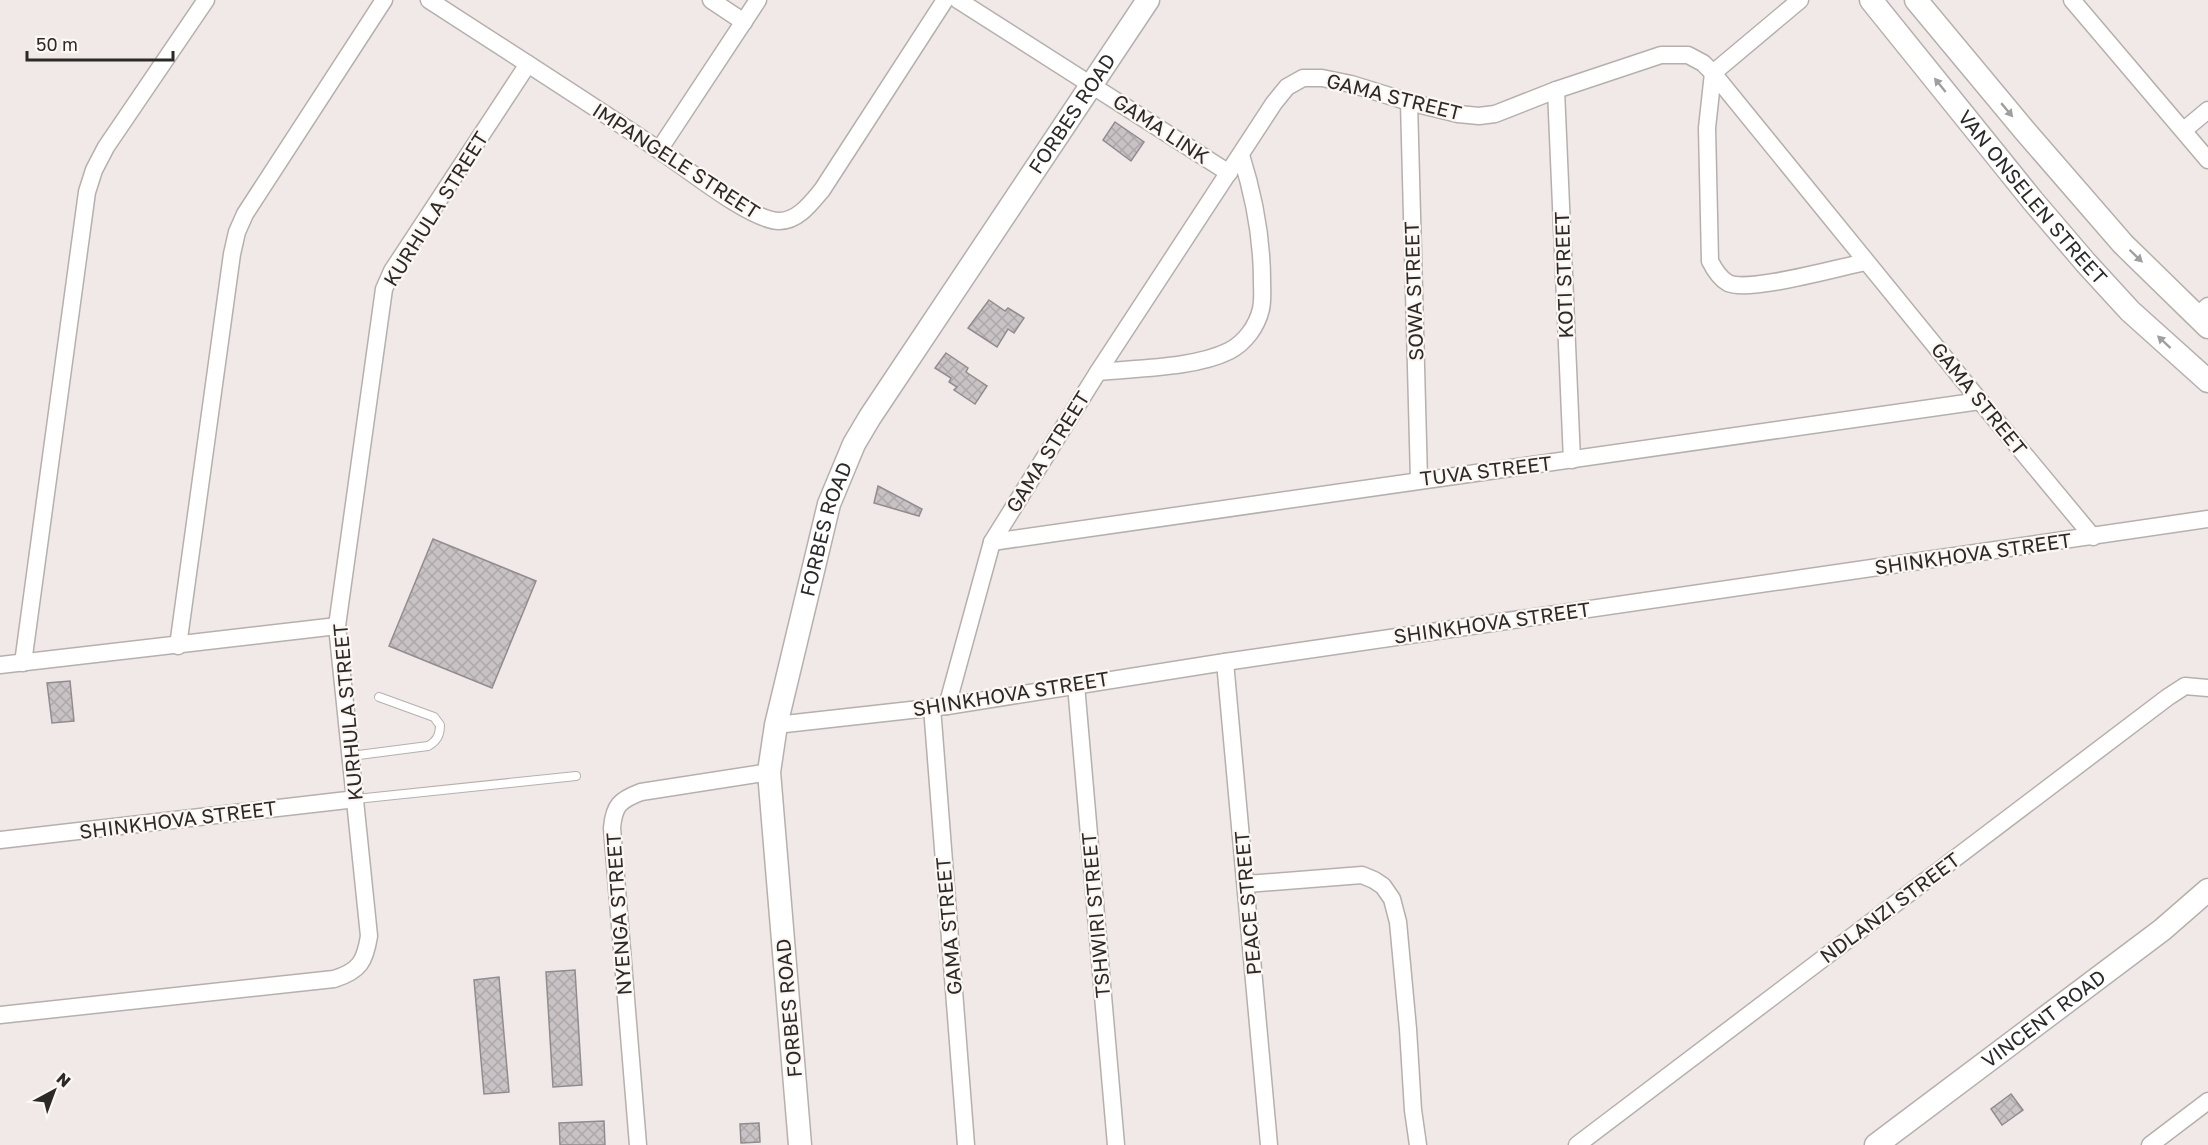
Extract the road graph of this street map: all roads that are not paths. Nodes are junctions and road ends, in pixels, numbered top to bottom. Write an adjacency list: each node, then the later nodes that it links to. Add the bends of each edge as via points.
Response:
1 (206, 0): 38 (street, via 106,147 87,192)
2 (384, 0): 36 (street, via 260,189 237,232)
3 (429, 0): 14 (street, IMPANGELE STREET)
4 (711, 0): 13 (street)
5 (758, 0): 13 (street)
6 (945, 0): 21 (street, IMPANGELE STREET, via 822,190 798,215 782,221 767,220)
7 (958, 0): 16 (street, GAMA LINK)
8 (1148, 0): 16 (main road, FORBES ROAD)
9 (1800, 0): 15 (street)
10 (1871, 0): 28 (main road, VAN ONSELEN STREET, one-way to 10, via 2130,311 2086,263)
11 (1916, 0): 26 (main road, VAN ONSELEN STREET, one-way to 26, via 2123,244)
12 (2073, 0): 20 (street)
13 (744, 22): 21 (street)
14 (528, 64): 21 (street, IMPANGELE STREET); 35 (street, KURHULA STREET, via 384,289)
15 (1713, 73): 17 (street, GAMA STREET, via 1688,55 1661,56); 25 (street, GAMA STREET); 25 (street, via 1707,128 1708,247 1718,275 1728,283 1743,285)
16 (1093, 85): 24 (street, GAMA LINK); 44 (main road, FORBES ROAD, via 854,444 829,504)
17 (1556, 90): 18 (street, GAMA STREET, via 1495,114 1479,116); 30 (street, KOTI STREET)
18 (1408, 102): 22 (street, GAMA STREET, via 1351,84 1303,78 1287,87 1274,103); 31 (street, SOWA STREET)
19 (2208, 110): 20 (street)
20 (2184, 130): 23 (street)
21 (659, 150)
22 (1241, 155): 24 (street, GAMA STREET); 27 (street, GAMA STREET, via 1262,257 1262,307 1256,325 1231,351 1217,356 1195,362)
23 (2208, 160)
24 (1229, 173): 27 (street, GAMA STREET)
25 (1866, 262): 29 (street, GAMA STREET)
26 (2204, 316)
27 (1098, 372): 34 (street, GAMA STREET)
28 (2208, 381)
29 (1980, 401): 30 (street, TUVA STREET); 33 (street, GAMA STREET)
30 (1572, 460): 31 (street, TUVA STREET)
31 (1419, 480): 34 (street, TUVA STREET)
32 (2208, 519): 33 (street, SHINKHOVA STREET)
33 (2093, 537): 37 (street, SHINKHOVA STREET)
34 (992, 542): 43 (street, GAMA STREET)
35 (337, 626): 36 (street); 45 (street, KURHULA STREET)
36 (178, 646): 38 (street)
37 (1225, 662): 40 (street, SHINKHOVA STREET); 50 (street, PEACE STREET)
38 (23, 663): 39 (street)
39 (0, 665)
40 (1076, 685): 43 (street, SHINKHOVA STREET); 59 (street, TSHWIRI STREET)
41 (2208, 688): 55 (street, NDLANZI STREET, via 2185,686 2168,697)
42 (379, 697): 45 (lane, via 434,717 440,724 440,733 428,746)
43 (940, 707): 44 (street, SHINKHOVA STREET); 58 (street, GAMA STREET)
44 (776, 726): 46 (main road, FORBES ROAD)
45 (351, 756): 48 (street, KURHULA STREET)
46 (770, 772): 56 (street, NYENGA STREET, via 641,792 627,797 613,813); 57 (main road, FORBES ROAD)
47 (576, 776): 48 (lane)
48 (356, 800): 49 (street, SHINKHOVA STREET); 53 (street, KURHULA STREET, via 369,936 366,956 347,975)
49 (0, 840)
50 (1246, 884): 60 (street, PEACE STREET); 61 (street, via 1362,875 1383,886 1392,899 1398,922)
51 (2208, 890): 62 (main road, VINCENT ROAD, via 2124,959)
52 (2208, 907): 63 (main road, VINCENT ROAD)
53 (0, 1015)
54 (2208, 1101): 64 (street)
55 (1587, 1142)
56 (638, 1145)
57 (800, 1145)
58 (966, 1145)
59 (1116, 1145)
60 (1269, 1145)
61 (1418, 1145)
62 (1876, 1145)
63 (1894, 1145)
64 (2150, 1145)

